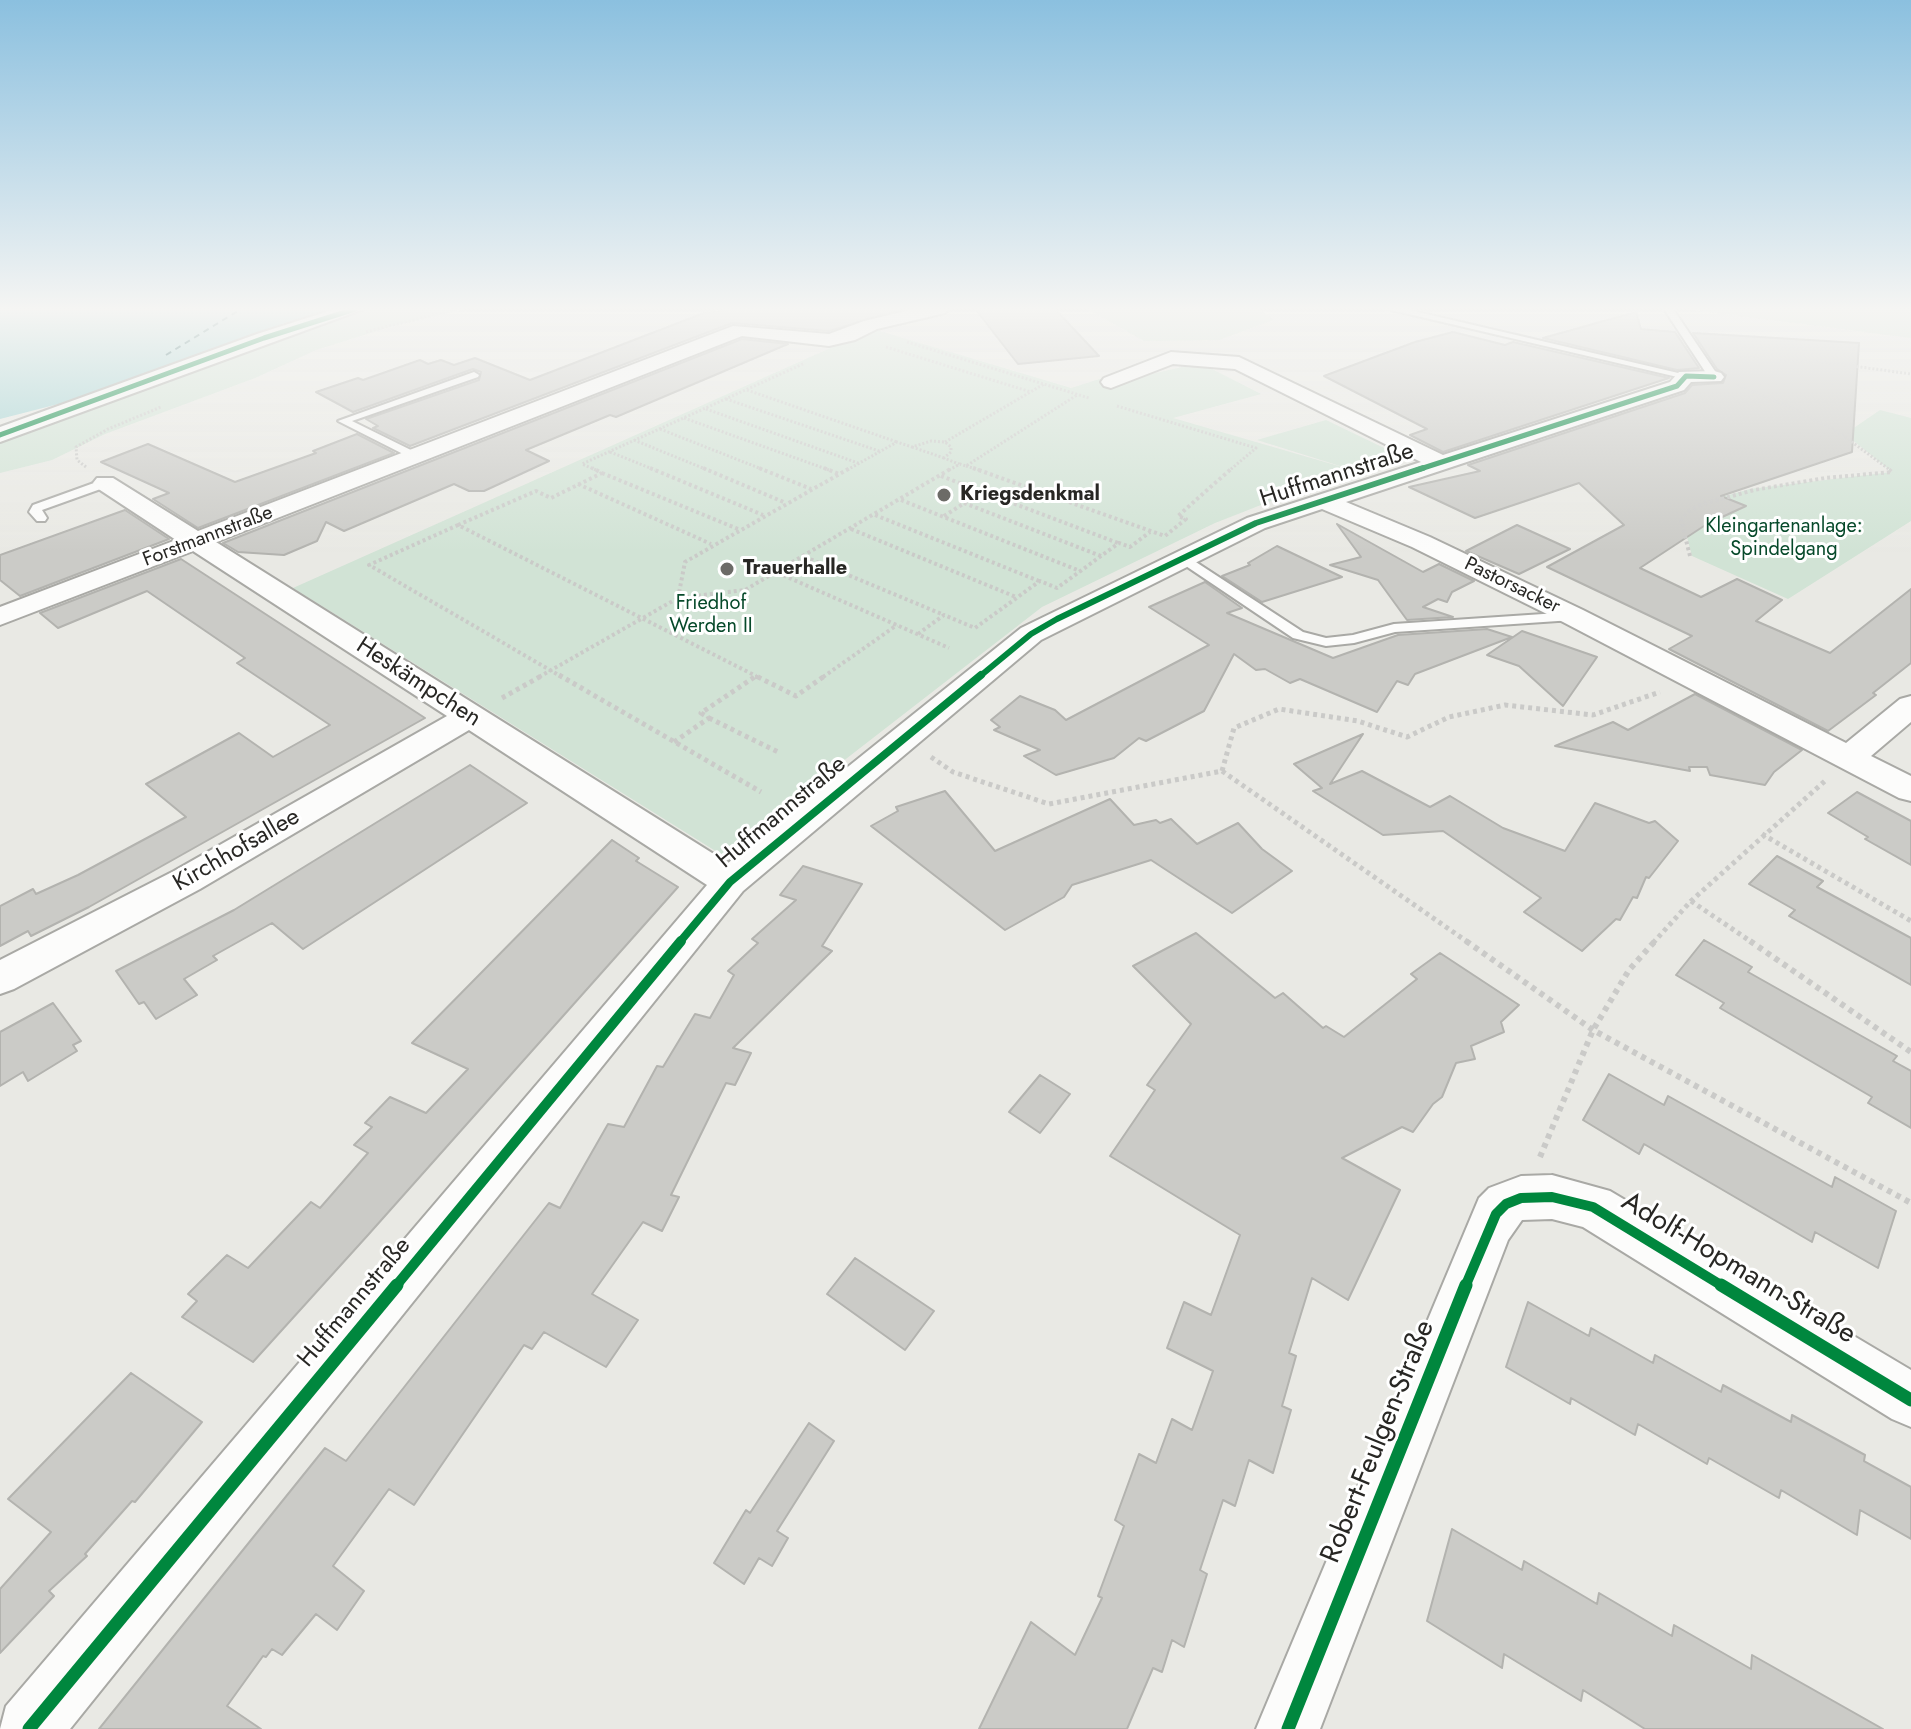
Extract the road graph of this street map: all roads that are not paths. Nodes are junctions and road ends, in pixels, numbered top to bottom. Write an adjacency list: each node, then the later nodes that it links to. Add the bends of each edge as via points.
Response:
1 (123, 390): 6 (street)
2 (432, 390): 7 (lane, via 343,421)
3 (586, 390): 7 (street, Forstmannstraße)
4 (1293, 390): 8 (street, Huffmannstraße)
5 (1666, 390): 8 (street, Huffmannstraße)
6 (0, 435)
7 (415, 456): 12 (street, Forstmannstraße)
8 (1442, 463): 10 (street, Huffmannstraße)
9 (105, 483): 11 (lane, via 37,508); 12 (street, Heskämpchen)
10 (1323, 501): 13 (street, Huffmannstraße); 14 (street, Pastorsacker)
11 (41, 518)
12 (197, 541): 15 (street, Forstmannstraße); 17 (street, Heskämpchen)
13 (1167, 544): 14 (lane, via 1298,635 1326,642 1394,628); 20 (street, Huffmannstraße, via 1031,634)
14 (1573, 616): 18 (street, Pastorsacker)
15 (0, 617)
16 (1911, 706): 18 (street)
17 (470, 716): 20 (street, Heskämpchen); 21 (street, Kirchhofsallee, via 187,880)
18 (1850, 756): 19 (street, Pastorsacker)
19 (1911, 790)
20 (730, 882): 24 (street, Huffmannstraße)
21 (0, 978)
22 (1535, 1197): 23 (street, Adolf-Hopmann-Straße, via 1593,1207); 25 (street, Robert-Feulgen-Straße, via 1506,1204 1492,1223)
23 (1911, 1400)
24 (29, 1729)
25 (1288, 1729)

